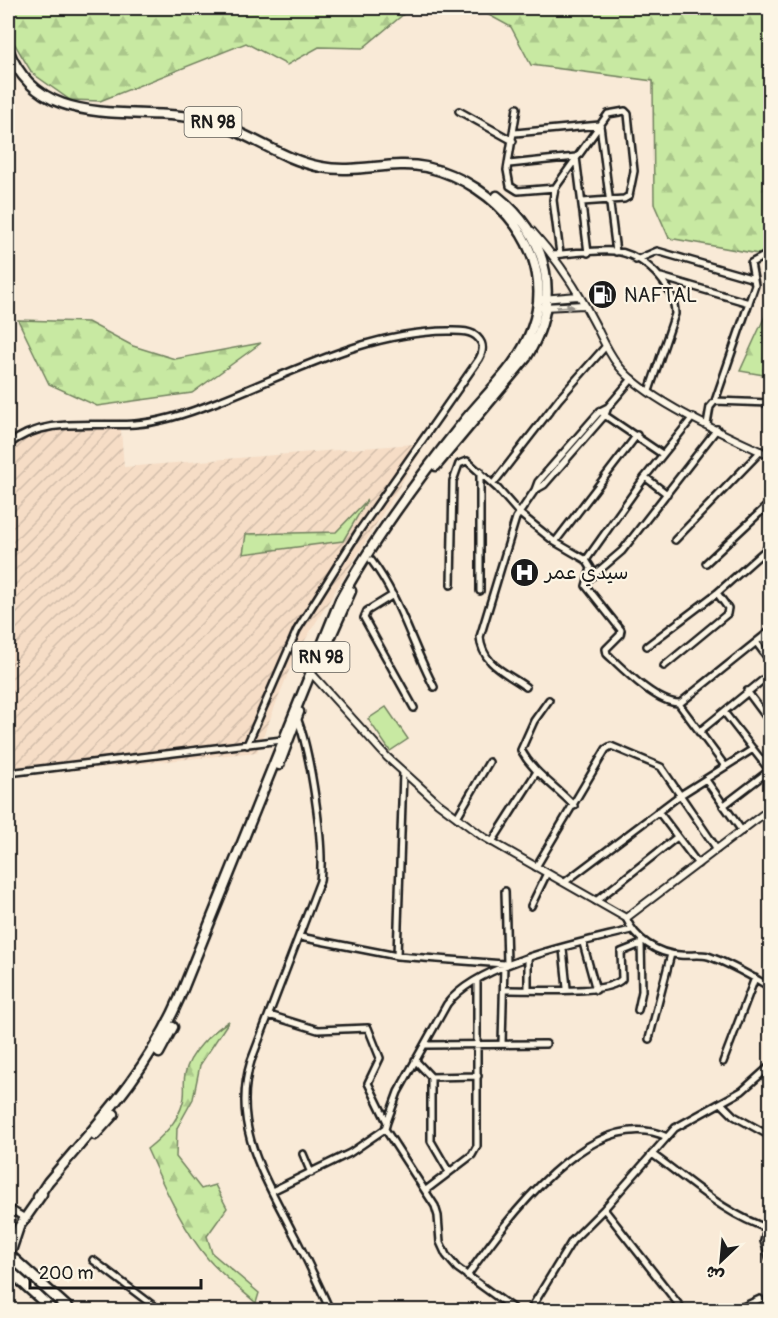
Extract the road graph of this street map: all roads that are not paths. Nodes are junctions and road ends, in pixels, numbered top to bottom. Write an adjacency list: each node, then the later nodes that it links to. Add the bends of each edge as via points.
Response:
1 (8, 49): 9 (main road, RN 98, via 30,82 75,108 108,114 197,118 320,167 351,170 415,166)
2 (518, 108): 5 (street)
3 (459, 111): 6 (street)
4 (600, 125): 5 (street); 7 (street); 11 (street); 11 (street, via 613,111 624,110 628,114 634,177 627,197)
5 (515, 133): 6 (street)
6 (513, 141): 8 (street)
7 (576, 157): 8 (street); 10 (street); 12 (street)
8 (509, 164): 10 (street, via 508,180 513,189)
9 (434, 170): 13 (main road, RN 98, via 451,172 489,190); 22 (main road, RN 98, via 480,190 510,217 534,261)
10 (555, 188): 17 (street)
11 (610, 200): 12 (street); 14 (street)
12 (582, 202): 16 (street)
13 (521, 220): 17 (street); 22 (main road, RN 98, via 542,258 548,281)
14 (616, 252): 16 (street); 18 (street)
15 (771, 252): 20 (street, via 751,263)
16 (588, 253): 17 (street)
17 (556, 254): 21 (street)
18 (636, 260): 19 (street); 20 (street, via 657,251)
19 (661, 277): 23 (street); 27 (street, via 675,314)
20 (754, 279): 23 (street)
21 (578, 296): 22 (street); 24 (street)
22 (543, 303): 24 (street, one-way to 24); 48 (main road, RN 98, via 541,328 526,358 438,464); 76 (main road, RN 98, via 519,355 438,455 353,578 329,624)
23 (749, 303): 28 (street)
24 (584, 305): 25 (street)
25 (604, 347): 26 (street); 41 (street)
26 (632, 379): 27 (street); 30 (street)
27 (649, 391): 31 (street)
28 (715, 401): 29 (street); 32 (street)
29 (771, 403)
30 (602, 413): 34 (street); 44 (street, via 538,482)
31 (693, 417): 32 (street); 37 (street)
32 (707, 424): 33 (street)
33 (717, 429): 36 (street); 42 (street)
34 (637, 435): 37 (street); 46 (street)
35 (8, 445): 77 (street, via 28,432 53,425 134,424 176,417 337,353 380,341 446,331 470,333 479,339 479,359 359,531 297,630)
36 (761, 451): 38 (street); 45 (street)
37 (662, 454): 40 (street)
38 (771, 456)
39 (480, 471): 41 (street); 52 (street, via 463,461 454,475); 53 (street)
40 (645, 477): 42 (street); 49 (street)
41 (493, 484): 44 (street)
42 (667, 494): 51 (street, via 622,551)
43 (771, 503): 50 (street)
44 (519, 513): 46 (street); 67 (street, via 480,637 482,649 499,671)
45 (675, 540)
46 (555, 542): 49 (street)
47 (771, 546): 54 (street)
48 (371, 560): 55 (street); 63 (main road, RN 98, via 345,604)
49 (586, 560): 51 (street, via 591,568)
50 (706, 563)
51 (587, 580): 70 (street, via 586,586 621,630 606,649 607,654 641,685 668,702)
52 (452, 585)
53 (480, 591)
54 (717, 593): 58 (street); 61 (street, via 728,608 727,614)
55 (393, 595): 66 (street); 71 (street, via 367,611 364,618)
56 (771, 631): 57 (street)
57 (759, 640): 59 (street); 60 (street); 70 (street)
58 (646, 646)
59 (771, 650)
60 (771, 661)
61 (664, 666)
62 (771, 674): 68 (street)
63 (313, 675): 64 (street); 65 (main road, RN 98)
64 (322, 685): 65 (street); 82 (street)
65 (309, 686): 73 (main road, RN 98)
66 (434, 687)
67 (526, 687)
68 (747, 691): 72 (street); 74 (street)
69 (549, 700): 83 (street, via 521,747)
70 (680, 703): 75 (street)
71 (414, 708)
72 (724, 712): 75 (street); 78 (street)
73 (297, 717): 105 (street, via 308,750 322,866 319,888); 143 (main road, RN 98, via 165,1043 124,1102)
74 (771, 722)
75 (699, 732): 80 (street)
76 (282, 740): 77 (street); 143 (main road, RN 98, via 159,1041 129,1087)
77 (247, 745): 84 (street)
78 (753, 749): 80 (street); 81 (street)
79 (489, 762): 91 (street)
80 (726, 766): 85 (street)
81 (770, 770): 88 (street)
82 (403, 772): 91 (street); 110 (street)
83 (536, 772): 87 (street); 94 (street)
84 (8, 773)
85 (706, 780): 86 (street); 88 (street)
86 (679, 796): 87 (street, via 657,764 611,746); 90 (street); 95 (street)
87 (574, 806): 97 (street)
88 (723, 806): 92 (street)
89 (771, 809): 92 (street)
90 (658, 811): 93 (street); 99 (street)
91 (457, 817): 94 (street)
92 (742, 831): 95 (street)
93 (677, 837): 96 (street); 101 (street)
94 (492, 842): 97 (street)
95 (717, 849): 96 (street)
96 (698, 864): 103 (street)
97 (536, 867): 98 (street)
98 (547, 873): 99 (street); 102 (street)
99 (565, 882): 101 (street)
100 (505, 891): 112 (street)
101 (596, 901): 103 (street)
102 (531, 906)
103 (626, 918): 104 (street)
104 (628, 929): 106 (street); 107 (street)
105 (300, 936): 110 (street); 121 (street)
106 (641, 942): 109 (street); 119 (street, via 621,952 621,981); 120 (street, via 642,991)
107 (584, 943): 108 (street); 119 (street)
108 (563, 949): 111 (street); 116 (street)
109 (671, 954): 113 (street, via 708,956); 122 (street)
110 (397, 956): 112 (street)
111 (528, 958): 112 (street); 117 (street)
112 (505, 964): 114 (street); 118 (street)
113 (755, 978): 115 (street); 128 (street)
114 (477, 981): 125 (street, via 451,998); 126 (street)
115 (771, 987)
116 (567, 988): 117 (street); 119 (street)
117 (528, 989): 118 (street)
118 (504, 990): 123 (street)
119 (596, 990)
120 (638, 1010)
121 (269, 1015): 133 (street, via 318,1030 368,1028 380,1058 368,1083); 142 (street, via 248,1071 244,1103 250,1145)
122 (649, 1039)
123 (502, 1044): 124 (street); 126 (street)
124 (546, 1044)
125 (426, 1045): 126 (street); 127 (street)
126 (477, 1045): 130 (street)
127 (415, 1060): 131 (street); 133 (street)
128 (723, 1062)
129 (771, 1066): 132 (street)
130 (478, 1076): 131 (street); 139 (street, via 477,1146 472,1155)
131 (431, 1077): 139 (street, via 431,1141)
132 (722, 1104): 135 (street, via 729,1113); 136 (street, via 681,1124)
133 (387, 1122): 134 (street)
134 (385, 1129): 140 (street); 141 (street)
135 (771, 1136)
136 (667, 1137): 138 (street); 154 (street, via 636,1130 608,1137 570,1159 507,1221)
137 (303, 1154): 140 (street)
138 (652, 1154): 145 (street); 148 (street, via 727,1210)
139 (449, 1172): 141 (street)
140 (311, 1173): 142 (street)
141 (426, 1190): 154 (street, via 438,1216 442,1248)
142 (272, 1191): 161 (street)
143 (38, 1197): 147 (main road, RN 98)
144 (8, 1208): 147 (street)
145 (604, 1209): 156 (street, via 565,1250); 163 (street)
146 (771, 1214): 148 (street)
147 (25, 1218): 150 (main road, RN 98)
148 (769, 1228): 152 (street, via 764,1241)
149 (8, 1254): 159 (highway, bridge)
150 (8, 1260)
151 (93, 1260): 160 (street)
152 (771, 1260)
153 (8, 1269): 158 (highway)
154 (467, 1276): 162 (street)
155 (760, 1299): 157 (street)
156 (532, 1310)
157 (740, 1310)
158 (53, 1311)
159 (70, 1311)
160 (159, 1311)
161 (330, 1311)
162 (515, 1311)
163 (683, 1311)

